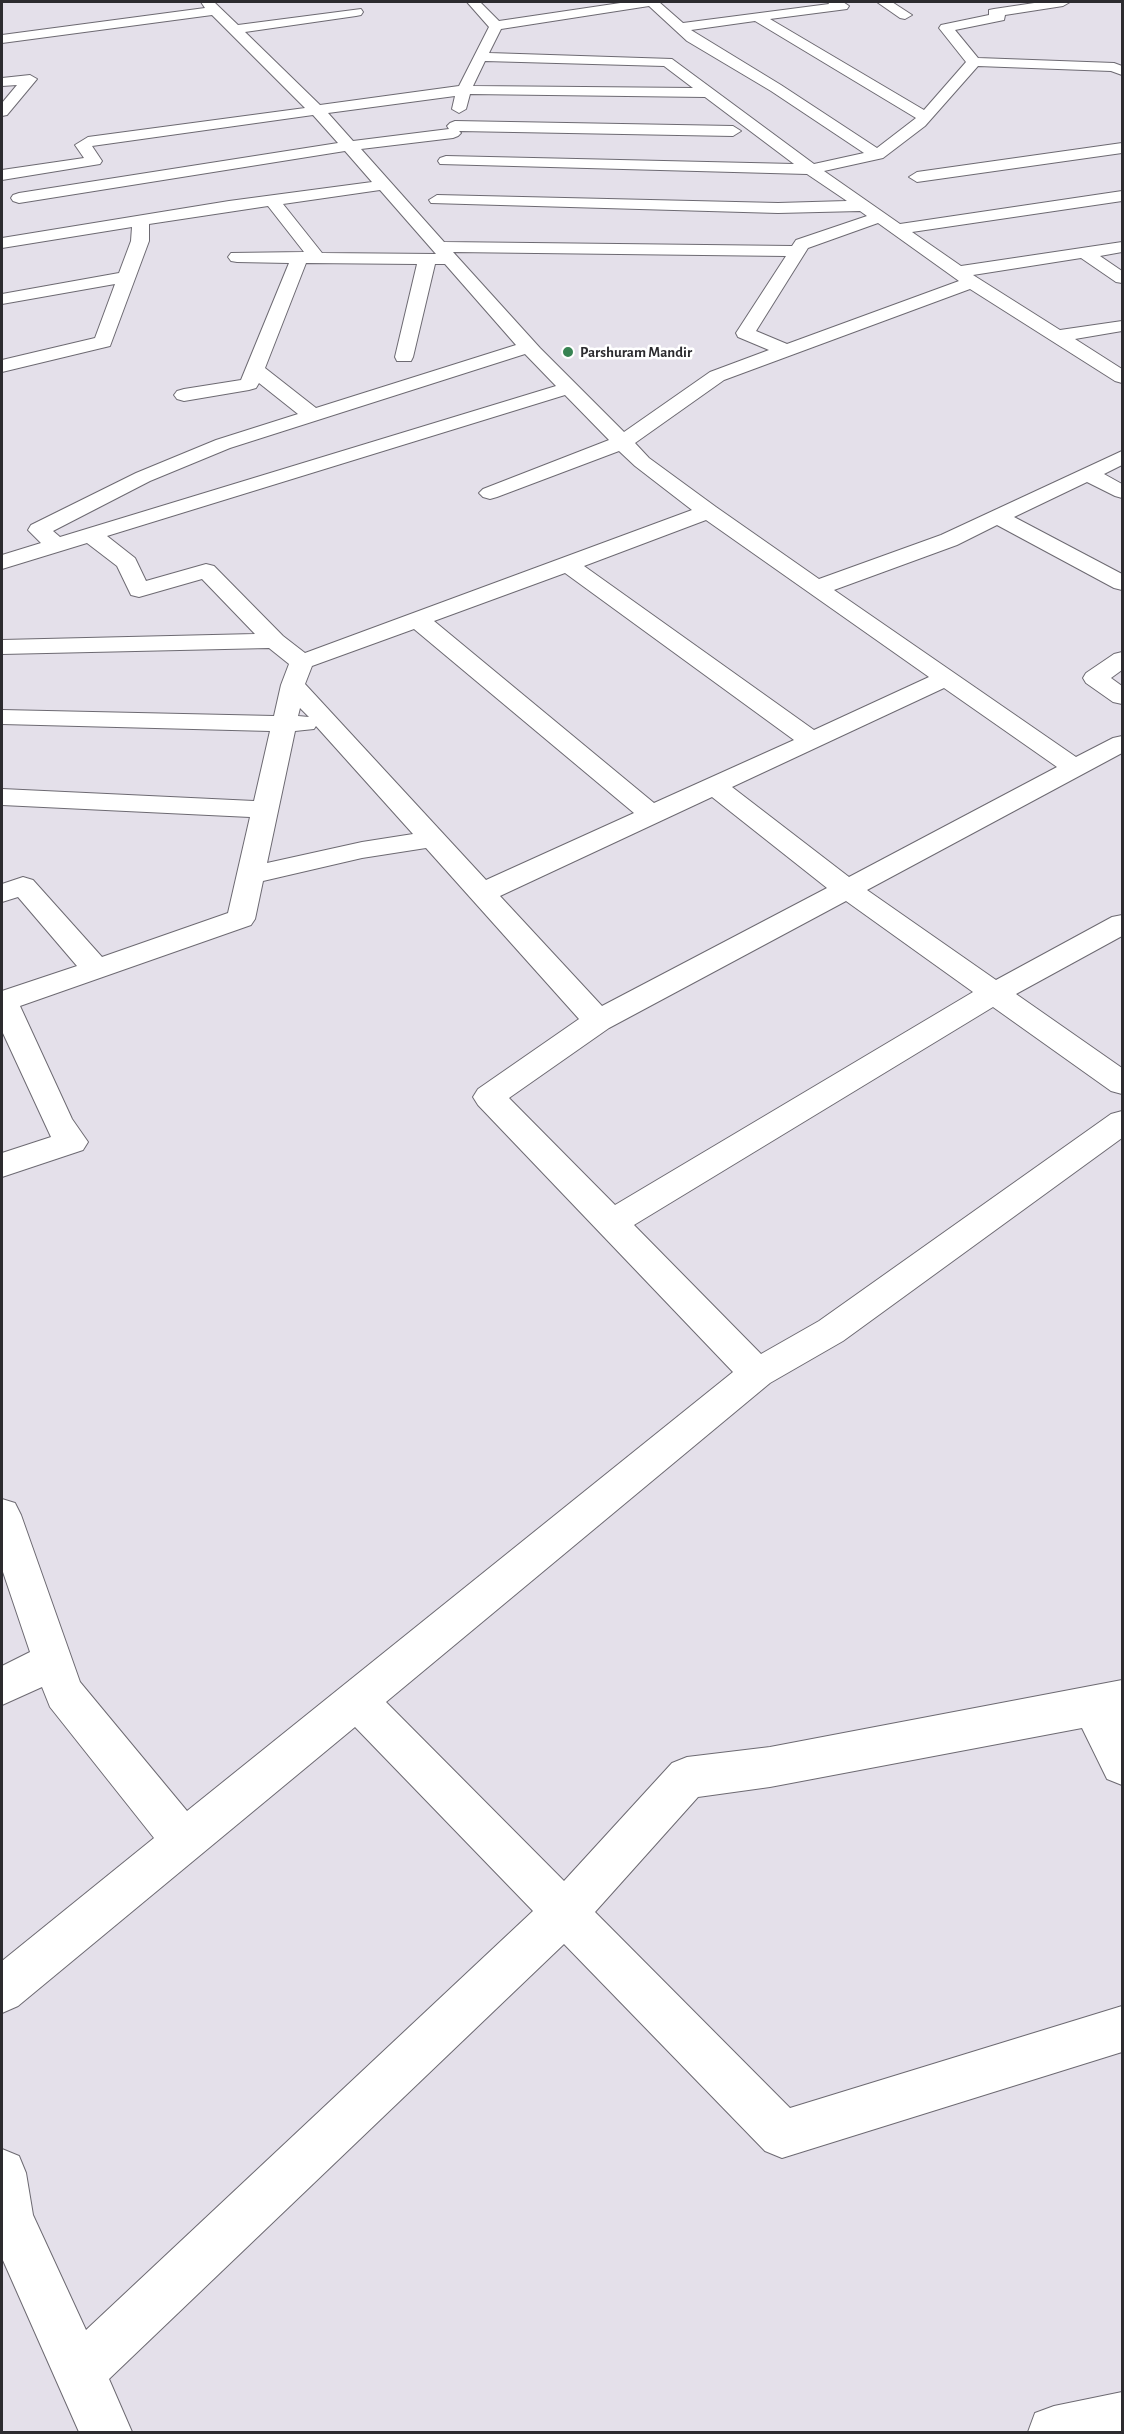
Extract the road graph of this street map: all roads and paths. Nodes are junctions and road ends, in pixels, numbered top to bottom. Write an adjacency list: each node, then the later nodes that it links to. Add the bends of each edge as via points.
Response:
1 (472, 2): 11 (street)
2 (651, 2): 7 (street); 12 (street)
3 (834, 2): 10 (street, via 842,6)
4 (884, 2): 9 (street)
5 (1063, 2): 16 (street, via 993,12 946,28)
6 (215, 4): 13 (street); 14 (street)
7 (597, 6): 11 (street)
8 (356, 12): 13 (street)
9 (905, 15)
10 (757, 17): 12 (street); 23 (street)
11 (496, 26): 15 (street)
12 (680, 27): 28 (street)
13 (236, 29): 21 (street)
14 (2, 39)
15 (481, 57): 19 (street); 20 (street, via 667,62)
16 (974, 62): 17 (street, via 1114,67); 23 (street)
17 (1122, 71)
18 (2, 82): 22 (street, via 30,79)
19 (464, 90): 20 (street); 21 (street); 24 (street)
20 (709, 93): 30 (street)
21 (318, 111): 26 (street); 31 (street, via 88,142 83,145 94,161)
22 (2, 112)
23 (925, 117): 28 (street)
24 (454, 130): 25 (street); 26 (street); 29 (street)
25 (733, 131)
26 (350, 146): 34 (street); 36 (street)
27 (1122, 148): 33 (street)
28 (877, 155): 30 (street)
29 (446, 161): 30 (street); 39 (street)
30 (811, 169): 40 (street)
31 (23, 172): 32 (street); 36 (street)
32 (2, 175)
33 (916, 177)
34 (384, 185): 38 (street); 48 (street)
35 (1122, 196): 37 (street)
36 (19, 198): 44 (street)
37 (1102, 198): 41 (street); 45 (street)
38 (272, 200): 43 (street); 52 (street)
39 (437, 200): 40 (street, via 778,208); 48 (street)
40 (864, 206): 42 (street)
41 (1122, 213)
42 (880, 217): 45 (street); 49 (street, via 802,244)
43 (141, 220): 46 (street); 53 (street, via 140,241)
44 (6, 225)
45 (898, 229): 54 (street)
46 (2, 243)
47 (1122, 247): 50 (street)
48 (436, 250): 49 (street); 52 (street); 59 (street); 61 (street)
49 (797, 251): 60 (street, via 745,333)
50 (1084, 253): 54 (street); 55 (street)
51 (237, 257): 52 (street)
52 (308, 257): 63 (street)
53 (127, 277): 56 (street); 62 (street, via 103,342)
54 (965, 277): 58 (street); 60 (street)
55 (1122, 278)
56 (2, 299)
57 (1122, 326): 58 (street)
58 (1057, 336): 64 (street)
59 (529, 347): 65 (street); 67 (street)
60 (785, 350): 68 (street, via 717,376)
61 (404, 357)
62 (2, 366)
63 (255, 370): 66 (street, via 249,384); 67 (street)
64 (1122, 377)
65 (569, 388): 68 (street); 75 (street)
66 (183, 395)
67 (313, 416): 76 (street, via 223,444 39,530)
68 (623, 442): 72 (street); 73 (street, via 642,462)
69 (1122, 457): 70 (street)
70 (1089, 474): 71 (street); 74 (street)
71 (1122, 492)
72 (490, 493)
73 (708, 512): 78 (street); 80 (street)
74 (997, 517): 79 (street); 80 (street, via 949,540)
75 (90, 534): 76 (street); 82 (street, via 126,563 140,590 206,571)
76 (56, 545): 77 (street)
77 (2, 562)
78 (567, 564): 81 (street); 91 (street)
79 (1122, 583)
80 (818, 588): 86 (street)
81 (417, 620): 85 (street); 97 (street)
82 (275, 641): 83 (street); 85 (street)
83 (2, 647)
84 (1122, 659): 87 (street, via 1095,678)
85 (297, 674): 89 (street); 90 (street)
86 (947, 678): 91 (street); 93 (street)
87 (1122, 697)
88 (2, 717): 89 (street)
89 (285, 723): 90 (street); 96 (street)
90 (331, 727): 98 (street)
91 (812, 741): 94 (street)
92 (1122, 743): 93 (street)
93 (1076, 768): 100 (street)
94 (714, 786): 97 (street); 100 (street)
95 (2, 797): 96 (street)
96 (265, 810): 99 (street)
97 (651, 814): 102 (street)
98 (433, 839): 99 (street); 102 (street)
99 (251, 875): 104 (street, via 241,919)
100 (847, 889): 105 (street); 107 (street)
101 (2, 893): 104 (street, via 23,886)
102 (482, 893): 107 (street)
103 (1122, 924): 105 (street)
104 (96, 969): 106 (street)
105 (994, 993): 108 (street); 111 (street)
106 (2, 1002): 110 (street, via 59,1124 72,1142)
107 (598, 1021): 111 (street, via 489,1096)
108 (1122, 1083)
109 (1122, 1122): 112 (street, via 831,1331)
110 (2, 1165)
111 (612, 1223): 112 (street)
112 (757, 1372): 116 (street)
113 (2, 1515): 114 (street)
114 (52, 1661): 115 (street); 119 (street, via 64,1693)
115 (2, 1686)
116 (356, 1700): 119 (street); 120 (street)
117 (1108, 1703): 118 (street); 120 (street, via 770,1767 687,1778)
118 (1122, 1765)
119 (184, 1841): 121 (street)
120 (565, 1912): 122 (street, via 782,2134); 124 (street)
121 (2, 1990)
122 (1122, 2029)
123 (4, 2205): 124 (street)
124 (79, 2372): 126 (street)
125 (1122, 2418): 127 (street)
126 (106, 2433)
127 (1053, 2433)

